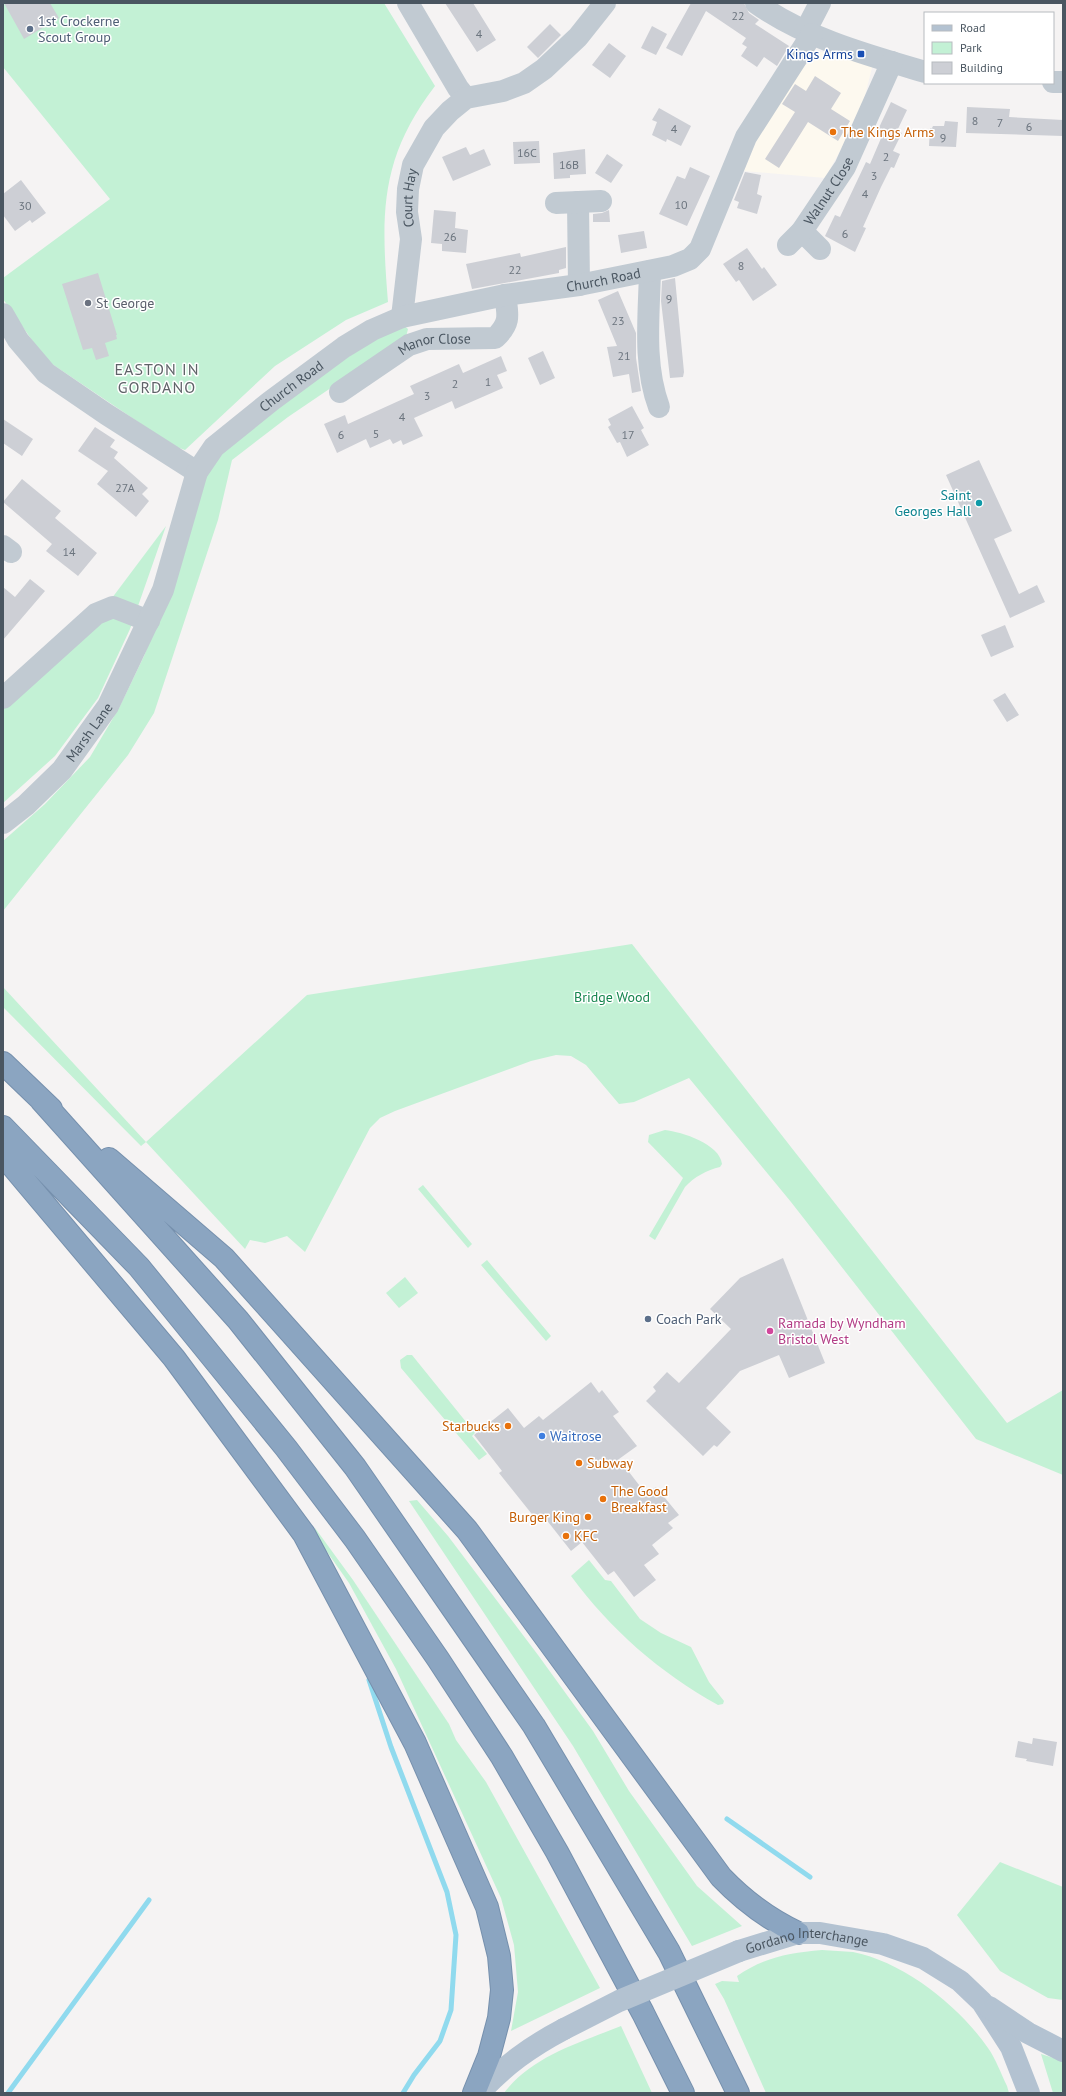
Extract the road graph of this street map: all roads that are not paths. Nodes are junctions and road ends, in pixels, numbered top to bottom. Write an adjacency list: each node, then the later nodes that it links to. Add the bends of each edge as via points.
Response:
1 (408, 3): 8 (street)
2 (605, 3): 8 (street, Court Hay, via 578,37 544,69 524,83 503,91)
3 (756, 3): 5 (street, via 776,17)
4 (820, 3): 5 (street, Church Road)
5 (809, 33): 6 (street); 13 (street, Church Road, via 746,137 700,249 685,261)
6 (892, 62): 7 (street); 12 (street, Walnut Close, via 845,167 795,238)
7 (924, 72)
8 (466, 98): 17 (street, Court Hay, via 450,110 434,128 413,165 407,212 411,239)
9 (601, 201): 10 (street)
10 (578, 202): 11 (street); 14 (street)
11 (556, 203)
12 (820, 249)
13 (650, 271): 14 (street, Church Road); 19 (street, Church Road, via 649,368 652,390)
14 (579, 285): 15 (street, Church Road)
15 (505, 295): 17 (street, Church Road); 18 (street, Manor Close, via 508,321 495,338 426,339 410,345)
16 (3, 314): 20 (street, via 18,340 46,373)
17 (402, 317): 20 (street, Church Road, via 372,330 344,347 271,401 214,447)
18 (349, 392)
19 (659, 407)
20 (197, 472): 21 (street, Marsh Lane, via 163,590)
21 (149, 622): 22 (street, via 113,607 96,614); 23 (street, Marsh Lane, via 108,706 62,770)
22 (3, 698)
23 (3, 823)
24 (3, 1063): 25 (highway)
25 (41, 1100): 28 (highway, via 224,1258 467,1530 722,1877 751,1906 774,1922); 34 (highway, via 238,1320 355,1467 534,1726 669,1952)
26 (3, 1127): 33 (highway, via 139,1267 286,1448 355,1539 502,1757 557,1852)
27 (3, 1155): 31 (highway, via 174,1358 304,1534 415,1744 487,1907 499,1956 502,1990 499,2018 489,2056)
28 (798, 1933): 29 (main road, Gordano Interchange, via 855,1938 883,1944 923,1958 960,1981); 32 (main road, Gordano Interchange, bridge, via 739,1951 641,1992 564,2029 518,2056)
29 (982, 2002): 30 (main road, via 1028,2034); 35 (main road, Gordano Interchange, via 1010,2047)
30 (1063, 2051)
31 (474, 2093)
32 (479, 2093)
33 (683, 2093)
34 (738, 2093)
35 (1028, 2093)

